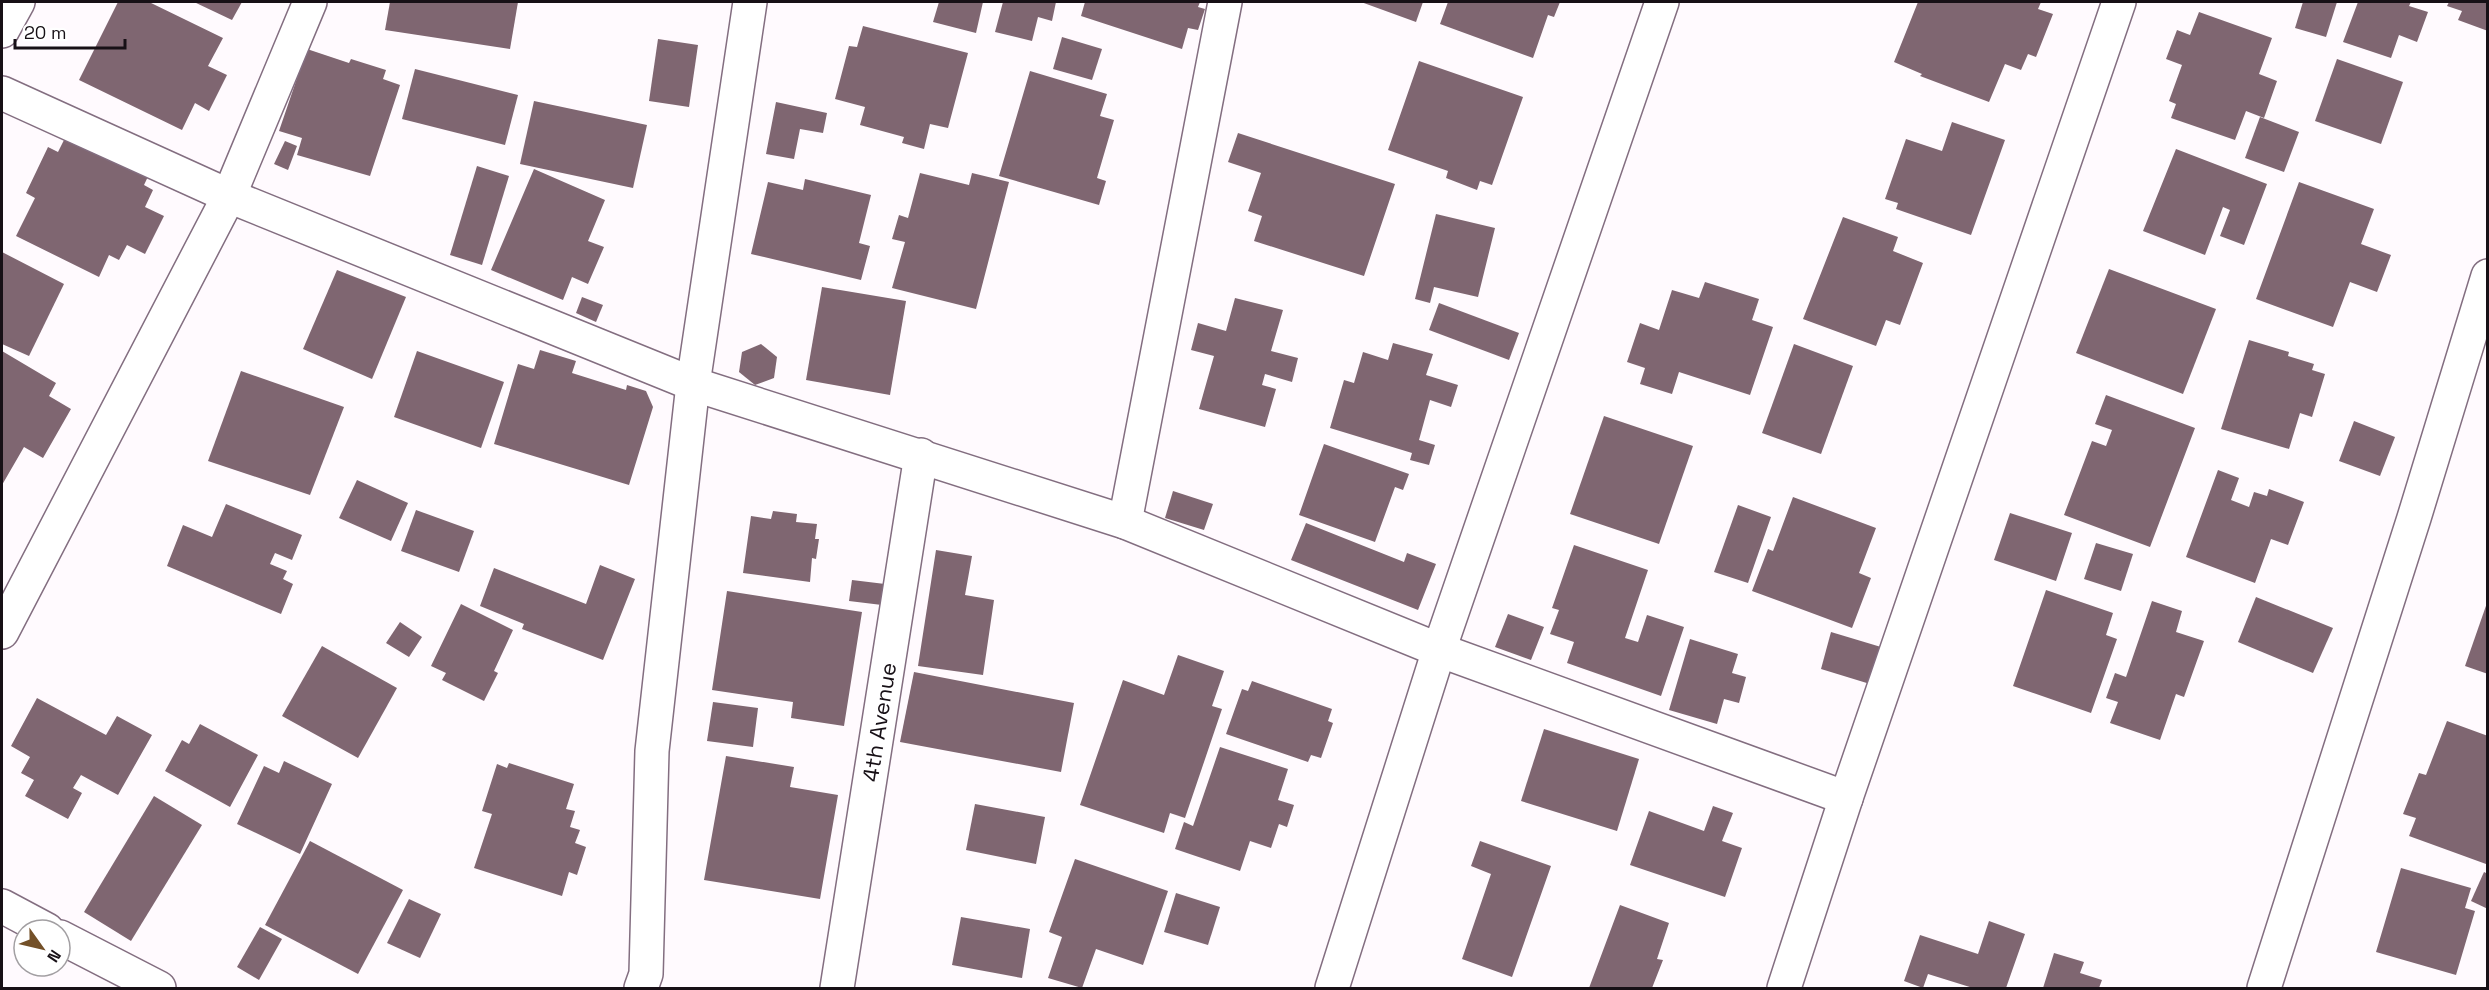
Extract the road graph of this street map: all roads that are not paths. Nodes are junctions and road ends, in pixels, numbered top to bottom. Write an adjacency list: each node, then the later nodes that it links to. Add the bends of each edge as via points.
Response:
1 (18, 2): 7 (street)
2 (310, 2): 9 (street)
3 (750, 2): 11 (street)
4 (1225, 2): 13 (street)
5 (1662, 2): 15 (street)
6 (2119, 2): 16 (street)
7 (2, 31)
8 (2, 93): 9 (street)
9 (229, 196): 11 (street); 14 (street)
10 (2487, 276): 25 (street)
11 (693, 384): 12 (street); 21 (street, via 652,751 646,974)
12 (921, 455): 13 (street); 22 (street, 4th Avenue)
13 (1125, 522): 15 (street)
14 (2, 632)
15 (1439, 650): 16 (street); 23 (street)
16 (1846, 798): 24 (street)
17 (2, 906): 18 (street)
18 (24, 918)
19 (72, 943): 20 (street)
20 (159, 988)
21 (641, 988)
22 (837, 988)
23 (1332, 988)
24 (1784, 988)
25 (2264, 988)

